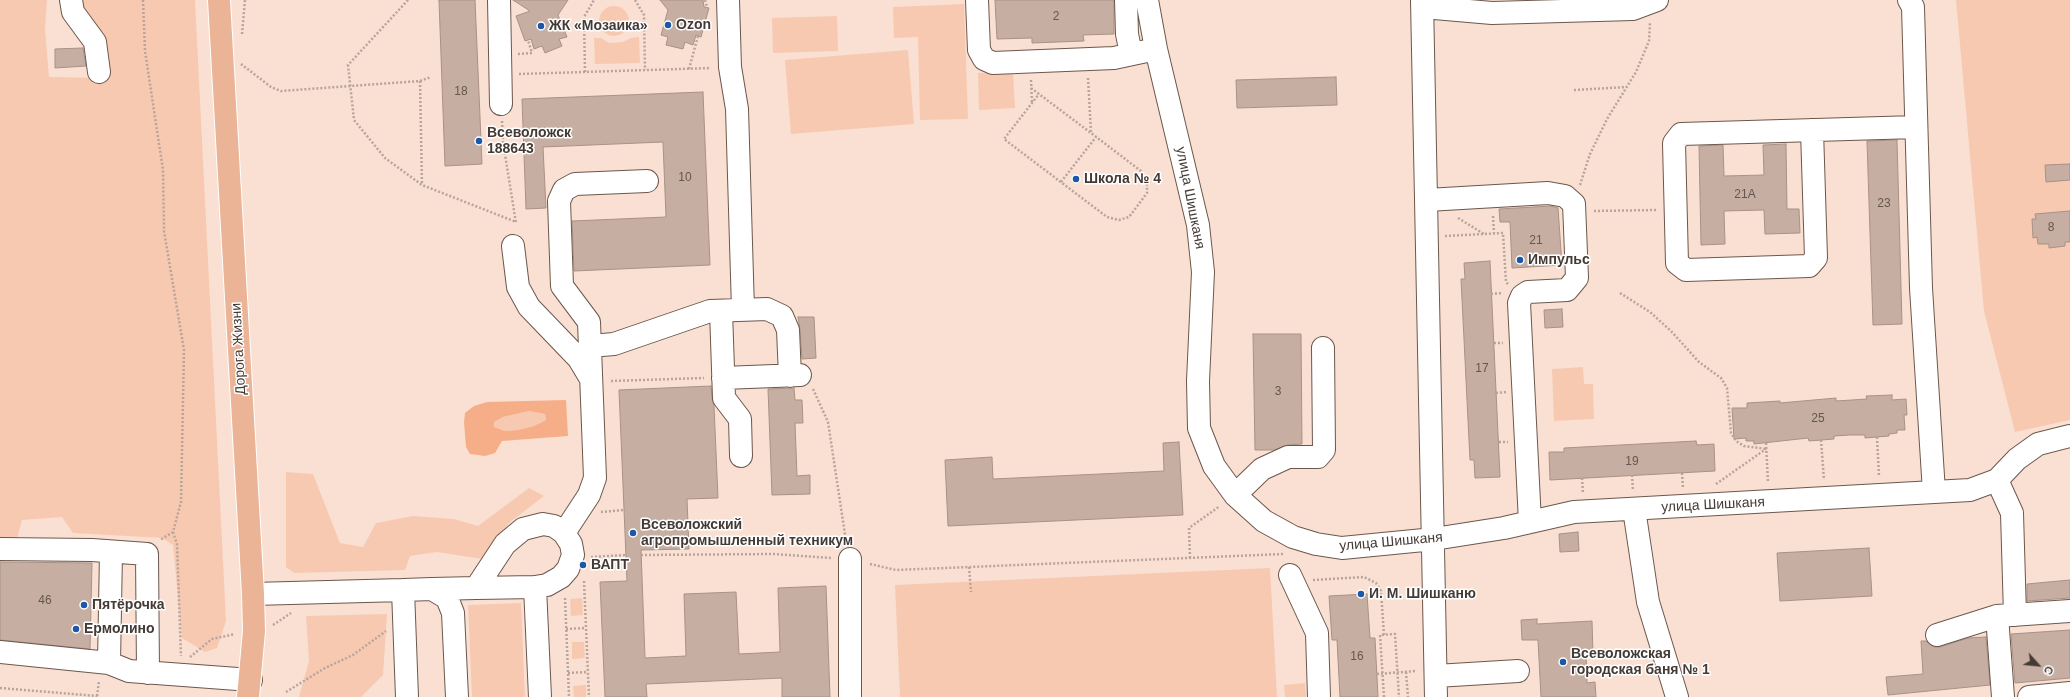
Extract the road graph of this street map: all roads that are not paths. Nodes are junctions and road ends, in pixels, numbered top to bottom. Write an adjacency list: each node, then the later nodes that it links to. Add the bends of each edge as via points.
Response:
1 (71, 0): 13 (street, via 73,12 95,42)
2 (219, 0): 43 (main road, Дорога Жизни)
3 (499, 0): 14 (street)
4 (728, 0): 20 (street, via 730,67 737,109)
5 (977, 0): 12 (street, via 979,50 984,59 993,63 1114,58)
6 (1126, 0): 12 (street, via 1127,34)
7 (1147, 0): 11 (street, улица Шишканя)
8 (1909, 0): 15 (street, via 1913,7)
9 (1654, 1): 10 (street, via 1633,9 1492,13)
10 (1423, 4): 18 (street)
11 (1156, 49): 12 (street); 30 (street, улица Шишканя, via 1198,225 1203,272 1198,381 1199,428 1214,466)
12 (1132, 54)
13 (99, 72)
14 (501, 104)
15 (1916, 127): 16 (street); 29 (street, via 1921,288)
16 (1812, 130): 16 (street, via 1681,134 1674,143 1677,263 1686,270 1809,266 1816,258)
17 (647, 181): 22 (street, via 575,184 564,190 559,201 562,286 589,322)
18 (1427, 200): 32 (street, via 1548,193 1566,196 1574,208 1577,278 1567,290 1528,292 1522,296 1519,303); 34 (street)
19 (515, 236): 25 (street, via 518,287 529,307)
20 (743, 310): 21 (street); 24 (street, via 767,309 782,316 788,330 795,375)
21 (721, 311): 22 (street, via 710,311 614,344); 24 (street)
22 (590, 346): 25 (street)
23 (1323, 348): 30 (street, via 1324,450 1318,457 1288,457 1262,469)
24 (723, 378): 27 (street, via 724,398 740,419)
25 (600, 384): 33 (street, via 595,478 589,495)
26 (2070, 436): 28 (street, via 2038,444 2017,459)
27 (741, 456)
28 (1997, 480): 29 (street, улица Шишканя, via 1970,490); 45 (street, via 2012,513)
29 (1934, 492): 31 (street, улица Шишканя)
30 (1235, 495): 34 (street, улица Шишканя, via 1264,521 1293,537 1316,544 1342,548)
31 (1634, 509): 32 (street, улица Шишканя, via 1574,512); 60 (street, via 1648,602)
32 (1530, 522): 34 (street, улица Шишканя)
33 (564, 533): 39 (street, via 571,544 573,556 568,569 561,578 547,586); 40 (street, via 554,526 543,524 515,534 505,544)
34 (1434, 539): 50 (street)
35 (0, 549): 36 (street)
36 (111, 552): 51 (street); 51 (street, via 147,554)
37 (850, 560): 57 (street)
38 (1290, 570): 58 (street, via 1317,633)
39 (535, 587): 40 (street); 56 (street)
40 (476, 588): 41 (street)
41 (432, 589): 42 (street); 55 (street, via 447,598 453,613)
42 (403, 590): 43 (street); 54 (street)
43 (253, 594): 52 (main road, Дорога Жизни, via 254,631)
44 (2070, 611): 45 (street)
45 (2006, 615): 46 (street); 61 (street)
46 (1937, 635)
47 (0, 652): 51 (street)
48 (0, 666): 51 (street)
49 (1518, 672): 50 (street)
50 (1436, 673): 59 (street)
51 (113, 679): 52 (street, via 178,670)
52 (249, 689)
53 (2070, 693): 62 (street)
54 (408, 697)
55 (457, 697)
56 (540, 697)
57 (850, 697)
58 (1319, 697)
59 (1436, 697)
60 (1677, 697)
61 (2003, 697)
62 (2029, 697)

